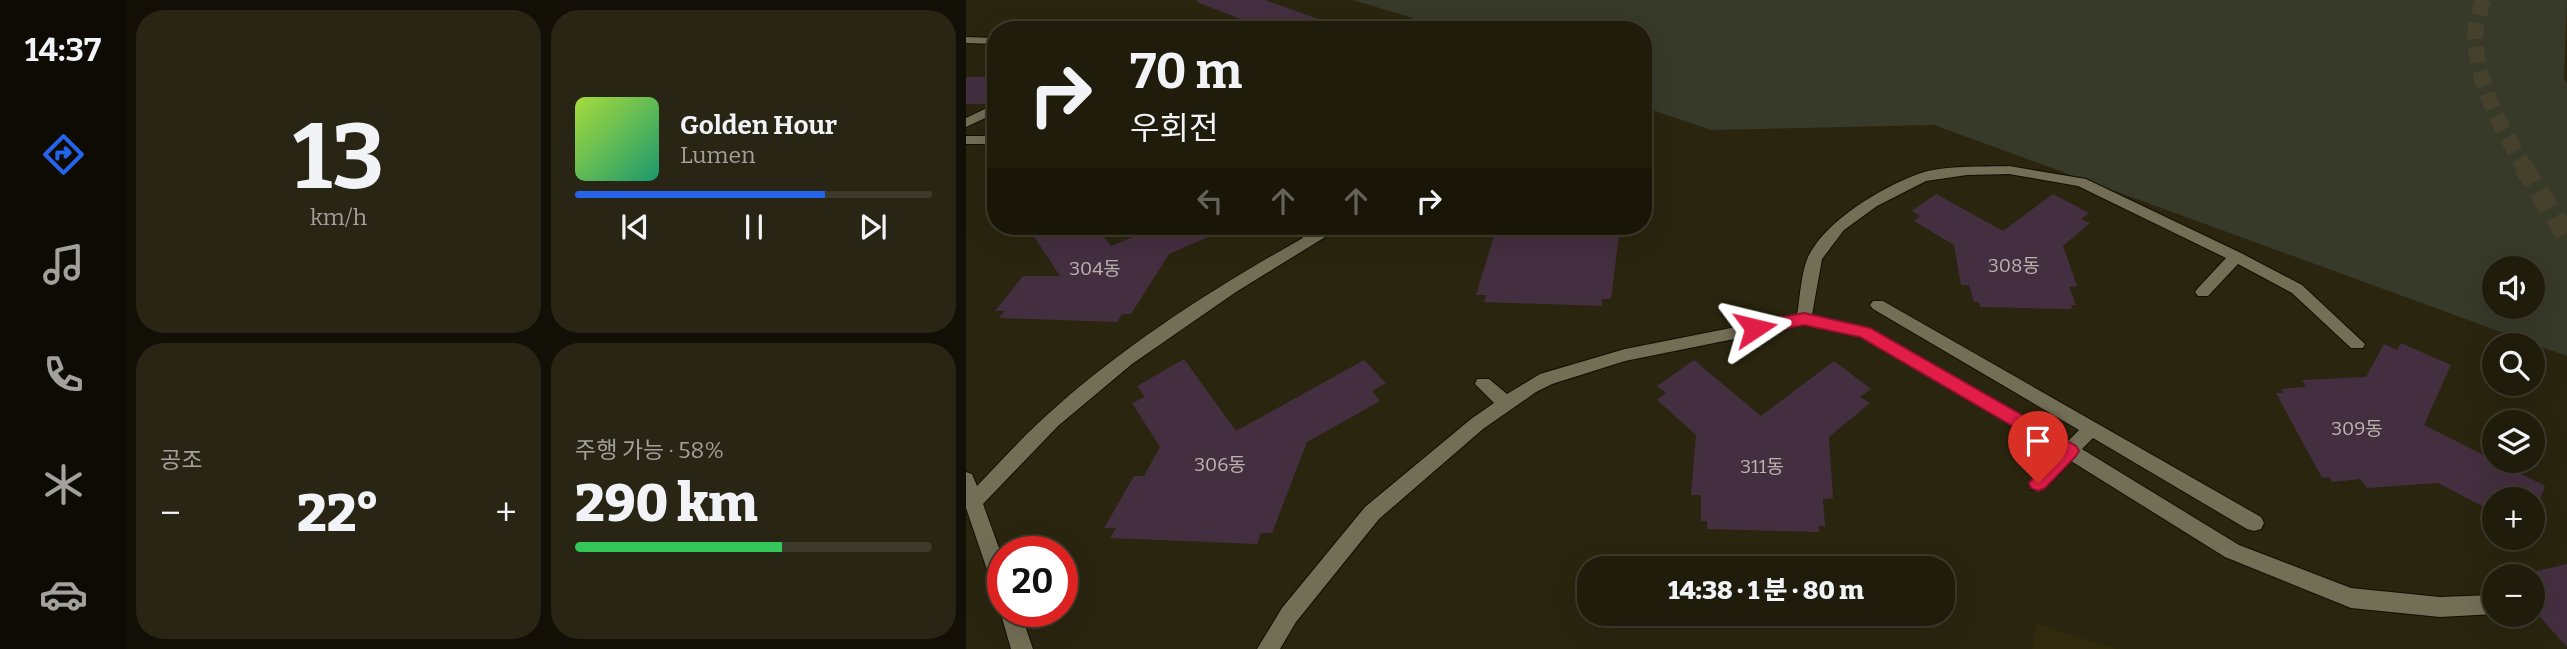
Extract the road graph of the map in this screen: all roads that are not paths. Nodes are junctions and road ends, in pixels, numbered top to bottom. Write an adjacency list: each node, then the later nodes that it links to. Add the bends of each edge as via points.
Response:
1 (966, 40): 2 (lane)
2 (987, 41)
3 (987, 113): 4 (lane)
4 (966, 123)
5 (966, 140): 6 (lane)
6 (987, 140)
7 (1308, 235): 9 (lane)
8 (1319, 235): 9 (lane)
9 (1312, 239): 21 (lane, via 1137,353 1063,411)
10 (2236, 257): 11 (lane); 13 (lane, via 2081,182 2009,170 1923,177 1891,191 1839,227 1815,258); 14 (lane, via 2297,289)
11 (2203, 292)
12 (1878, 306): 17 (lane)
13 (1804, 319): 16 (lane, via 1625,355 1546,379); 18 (lane, via 1864,332)
14 (2357, 344)
15 (1483, 384): 16 (lane)
16 (1506, 404): 27 (lane, via 1372,513 1289,615)
17 (2091, 429): 18 (lane); 22 (lane)
18 (2070, 451): 20 (lane); 24 (lane, via 2232,551 2351,598)
19 (966, 480): 21 (lane)
20 (2038, 483)
21 (974, 501): 23 (lane)
22 (2254, 523)
23 (987, 540)
24 (2482, 606)
25 (1015, 627): 26 (lane)
26 (1022, 649)
27 (1268, 649)

